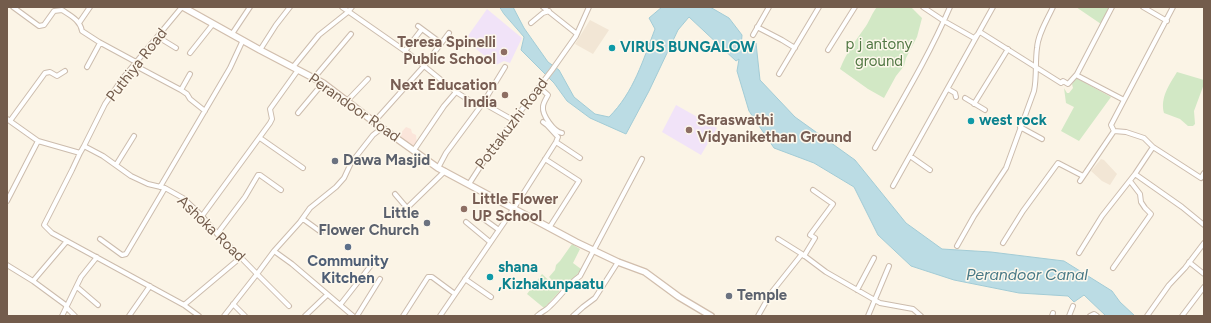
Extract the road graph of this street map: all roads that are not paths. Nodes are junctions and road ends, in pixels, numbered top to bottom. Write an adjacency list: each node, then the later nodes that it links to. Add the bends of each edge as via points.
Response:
1 (12, 7): 24 (street, via 39,26 44,25 54,11 60,9)
2 (90, 7): 24 (street)
3 (184, 7): 26 (main road, Perandoor Road); 36 (street, Puthiya Road)
4 (250, 7): 32 (street)
5 (290, 7): 43 (street)
6 (342, 7): 21 (street)
7 (352, 7): 21 (street)
8 (543, 7): 20 (street)
9 (589, 7): 34 (street, Pottakuzhi Road)
10 (769, 7): 28 (street)
11 (819, 7): 41 (street)
12 (855, 7): 44 (street)
13 (923, 7): 22 (street)
14 (950, 7): 22 (street)
15 (993, 7): 30 (street)
16 (1053, 7): 50 (street, via 1039,39)
17 (1112, 7): 56 (street)
18 (1143, 7): 23 (street)
19 (1174, 7): 23 (street)
20 (549, 11): 25 (street); 34 (street)
21 (348, 12): 45 (street); 52 (street, via 319,34)
22 (944, 21): 30 (street, via 974,38); 89 (street)
23 (1167, 21): 66 (street)
24 (79, 23): 38 (street, via 82,31)
25 (531, 23)
26 (213, 24): 32 (main road, Perandoor Road); 46 (street)
27 (418, 26): 29 (street)
28 (757, 27): 35 (street); 41 (street)
29 (422, 29): 39 (street); 45 (street)
30 (980, 32): 42 (street); 61 (street)
31 (449, 33): 39 (street)
32 (232, 34): 37 (main road, Perandoor Road)
33 (351, 34): 57 (street)
34 (577, 34): 60 (street, Pottakuzhi Road)
35 (753, 35)
36 (158, 37): 40 (street); 47 (street, Puthiya Road)
37 (243, 40): 43 (main road, Perandoor Road); 72 (street)
38 (100, 42): 47 (street); 48 (street)
39 (441, 43): 49 (street)
40 (176, 48)
41 (795, 48): 55 (street)
42 (1008, 48): 50 (street); 69 (street)
43 (260, 50): 52 (main road, Perandoor Road)
44 (828, 50)
45 (405, 51): 49 (street)
46 (190, 53)
47 (135, 63): 62 (street); 87 (street, Puthiya Road, via 105,104)
48 (87, 66)
49 (424, 66): 63 (street); 76 (street)
50 (1036, 66): 56 (street, via 1061,83 1063,81 1068,84); 78 (street, via 1034,91)
51 (505, 67): 68 (street)
52 (295, 69): 57 (main road, Perandoor Road); 83 (street, via 270,109 272,119)
53 (66, 71): 74 (street, via 57,76 50,72 45,73)
54 (190, 74): 62 (street)
55 (779, 74)
56 (1077, 74): 66 (street)
57 (314, 78): 59 (main road, Perandoor Road)
58 (368, 79): 67 (street)
59 (323, 83): 67 (main road, Perandoor Road); 73 (street)
60 (539, 87): 75 (street, Pottakuzhi Road); 81 (street, via 548,95 543,106 544,112 552,126)
61 (948, 89): 64 (street, via 955,93); 92 (street)
62 (181, 90): 72 (street)
63 (456, 92): 70 (street); 90 (street)
64 (956, 97)
65 (965, 98): 69 (street)
66 (1124, 100): 80 (street, via 1110,125)
67 (347, 101): 76 (main road, Perandoor Road)
68 (483, 103): 70 (street); 75 (street)
69 (974, 104): 71 (street)
70 (480, 108): 98 (street, via 446,153)
71 (985, 110)
72 (205, 111): 108 (street)
73 (298, 112)
74 (8, 120): 85 (street)
75 (513, 120): 106 (street, Pottakuzhi Road)
76 (374, 122): 79 (main road, Perandoor Road)
77 (543, 122): 86 (street, via 558,137)
78 (1020, 127): 84 (street); 129 (street, via 1006,168)
79 (382, 128): 90 (main road, Perandoor Road); 116 (street, Ashoka Road, via 362,148 344,178 310,208)
80 (1114, 131): 88 (street, via 1144,138); 103 (street)
81 (562, 133)
82 (134, 136): 96 (street)
83 (260, 138): 97 (street); 114 (street)
84 (1042, 139)
85 (38, 140): 91 (street); 112 (street)
86 (556, 142): 93 (street); 94 (street)
87 (84, 146): 91 (street); 96 (street, Ashoka Road)
88 (1153, 147): 101 (street, via 1201,178); 102 (street)
89 (875, 148)
90 (414, 150): 98 (main road, Perandoor Road)
91 (80, 153): 125 (street, via 44,225)
92 (910, 156): 99 (street); 107 (street)
93 (580, 158)
94 (546, 159): 113 (street); 119 (street, via 578,181)
95 (642, 159): 131 (street)
96 (116, 165): 108 (street, Ashoka Road, via 131,176)
97 (303, 168)
98 (438, 168): 100 (main road, Perandoor Road)
99 (930, 170)
100 (445, 171): 106 (main road, Perandoor Road); 111 (street, via 408,208)
101 (1204, 173)
102 (1135, 174): 105 (street); 118 (street)
103 (1083, 176): 104 (street); 127 (street, via 1058,163)
104 (1080, 181)
105 (1130, 181): 132 (street, via 1102,216); 142 (street, via 1151,214)
106 (469, 184): 113 (main road, Perandoor Road)
107 (893, 186)
108 (163, 188): 114 (street, Ashoka Road, via 183,198); 123 (street, via 126,254 122,255)
109 (281, 190): 122 (street, via 258,175)
110 (813, 190): 133 (street, via 833,204 810,235 815,238)
111 (395, 194)
112 (7, 201)
113 (514, 208): 119 (main road, Perandoor Road); 120 (street)
114 (202, 216): 122 (street, Ashoka Road)
115 (481, 217): 120 (street)
116 (303, 219): 121 (street); 130 (street, Ashoka Road)
117 (466, 222): 126 (street)
118 (1204, 225)
119 (549, 228): 131 (main road, Perandoor Road)
120 (499, 230): 126 (street)
121 (321, 232)
122 (218, 234): 135 (street, Ashoka Road)
123 (100, 239)
124 (778, 239): 133 (street)
125 (67, 241): 134 (street); 147 (street)
126 (490, 242): 146 (street)
127 (1003, 243)
128 (1204, 243): 139 (street)
129 (957, 246)
130 (274, 251): 143 (street, Ashoka Road); 153 (street)
131 (594, 251): 138 (main road, Perandoor Road); 175 (street, via 580,276 550,307)
132 (1079, 253)
133 (803, 255): 151 (street); 178 (street, via 772,293)
134 (97, 257): 148 (street); 149 (street, via 81,277)
135 (240, 258): 143 (street, Ashoka Road); 159 (street)
136 (874, 258): 151 (street)
137 (376, 259): 161 (street)
138 (618, 262): 176 (street, via 595,298); 177 (main road, Perandoor Road, via 645,272)
139 (1189, 262): 144 (street); 184 (street)
140 (7, 265): 147 (street)
141 (889, 266): 155 (street)
142 (1113, 268)
143 (257, 274): 156 (street); 160 (street)
144 (1204, 274)
145 (380, 279): 172 (street)
146 (465, 279): 152 (street); 154 (street)
147 (33, 281): 158 (street)
148 (150, 286): 159 (street); 166 (street)
149 (77, 287): 157 (street); 158 (street)
150 (1204, 287): 185 (street)
151 (857, 290): 155 (street)
152 (455, 294): 173 (street, via 432,277 428,277); 174 (street)
153 (327, 295): 161 (street); 170 (street)
154 (491, 297)
155 (875, 300): 179 (street); 180 (street, via 913,310)
156 (233, 304): 168 (street); 169 (street)
157 (98, 305)
158 (67, 306): 164 (street); 165 (street)
159 (184, 306): 167 (street)
160 (289, 306)
161 (340, 306): 163 (street)
162 (1073, 306): 181 (street)
163 (347, 314): 171 (street)
164 (62, 316)
165 (75, 316)
166 (129, 316)
167 (199, 316)
168 (224, 316)
169 (245, 316)
170 (305, 316)
171 (353, 316)
172 (357, 316)
173 (403, 316)
174 (440, 316)
175 (537, 316)
176 (573, 316)
177 (711, 316)
178 (758, 316)
179 (868, 316)
180 (921, 316)
181 (1069, 316)
182 (1090, 316): 183 (street)
183 (1097, 316)
184 (1147, 316)
185 (1182, 316)

